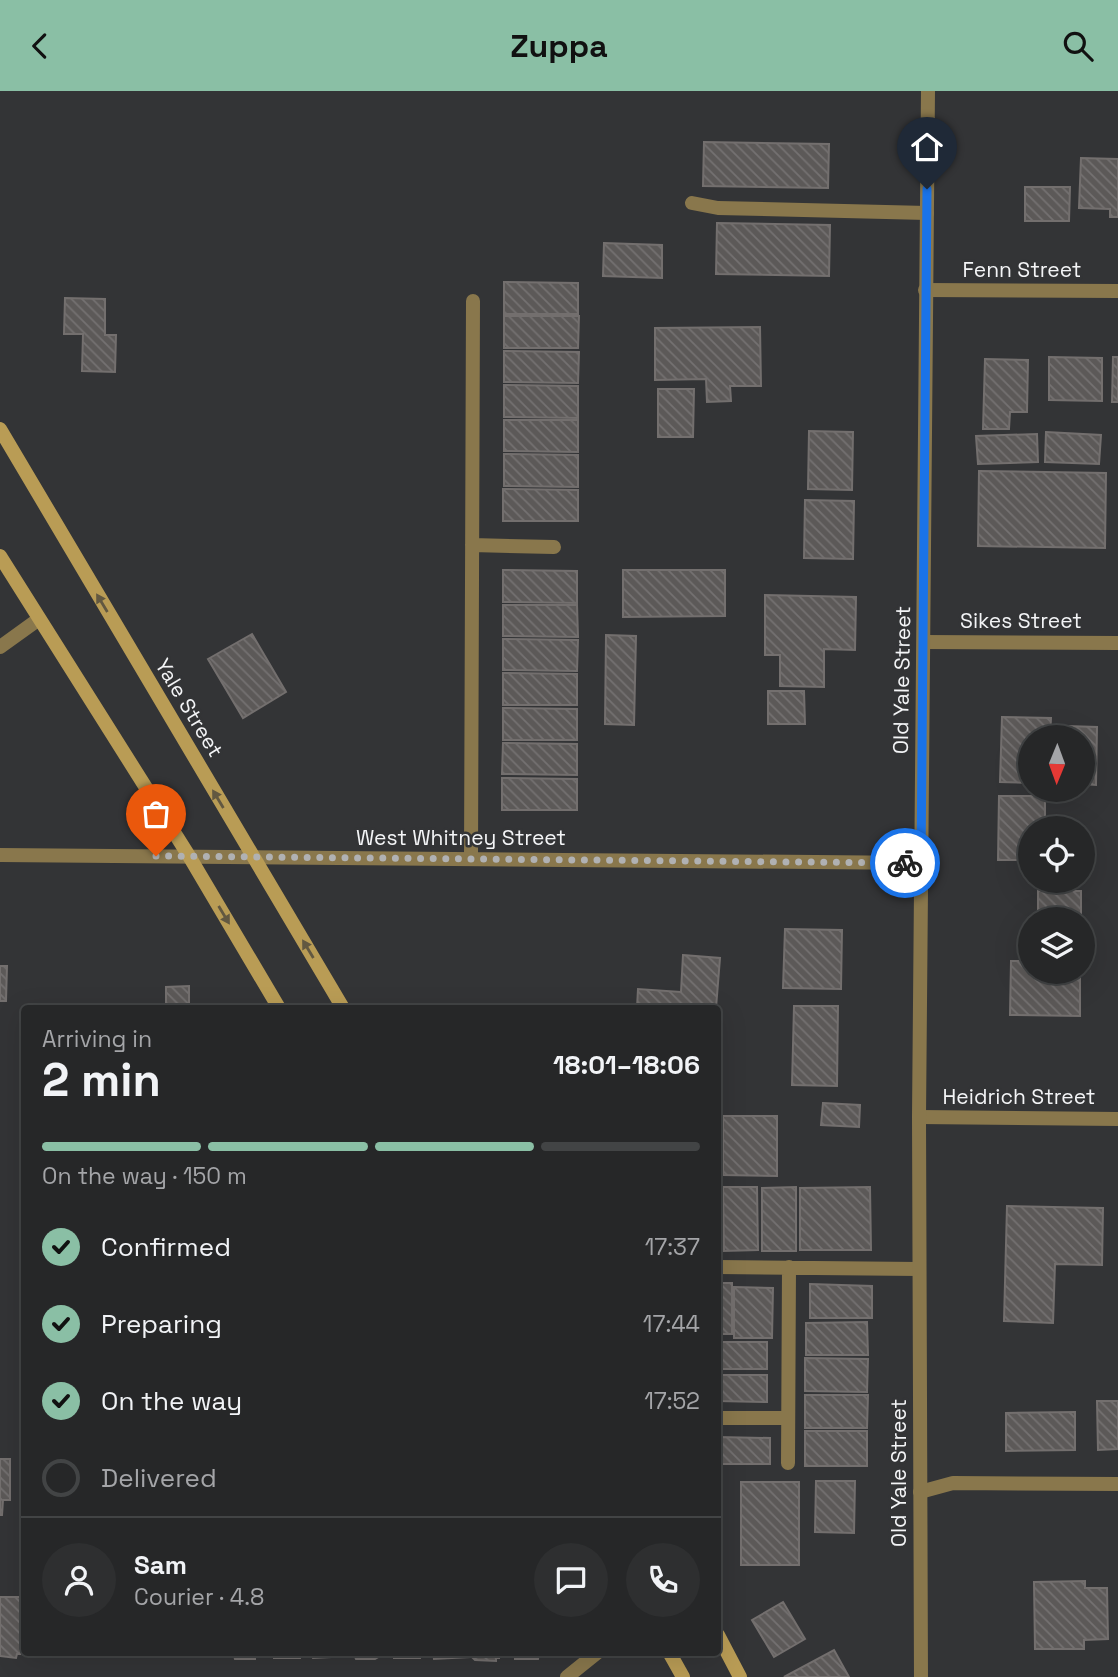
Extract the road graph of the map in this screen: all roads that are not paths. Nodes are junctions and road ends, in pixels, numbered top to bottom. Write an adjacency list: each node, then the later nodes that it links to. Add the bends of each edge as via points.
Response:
1 (928, 91): 3 (street, Old Yale Street)
2 (692, 203): 3 (street, via 718,208)
3 (927, 213): 4 (street, Old Yale Street)
4 (925, 290): 5 (street, Fenn Street); 12 (street, Old Yale Street)
5 (1118, 291)
6 (473, 300): 8 (street)
7 (2, 437): 17 (main road, Yale Street, one-way to 7)
8 (472, 545): 9 (street); 18 (street)
9 (554, 547)
10 (0, 556): 11 (main road)
11 (39, 619): 14 (street); 16 (main road)
12 (924, 642): 13 (street, Sikes Street); 19 (street, Old Yale Street)
13 (1118, 643)
14 (0, 647)
15 (0, 855): 16 (street, West Whitney Street)
16 (189, 856): 17 (street, West Whitney Street); 20 (main road, one-way to 20)
17 (253, 857): 18 (street, West Whitney Street); 21 (main road, Yale Street, one-way to 17)
18 (471, 859): 19 (street, West Whitney Street)
19 (921, 863): 22 (street, Old Yale Street)
20 (277, 1005)
21 (341, 1005)
22 (919, 1117): 23 (street, Heidrich Street); 26 (street, Old Yale Street)
23 (1118, 1119)
24 (721, 1266): 25 (street)
25 (789, 1267): 26 (street); 27 (street)
26 (919, 1269): 31 (street, Old Yale Street)
27 (788, 1417): 28 (street); 29 (street)
28 (721, 1418)
29 (788, 1463)
30 (1118, 1485): 31 (street, via 953,1483)
31 (920, 1492): 38 (street, Old Yale Street)
32 (721, 1641): 37 (main road)
33 (593, 1656): 35 (street)
34 (671, 1656): 36 (main road)
35 (567, 1677)
36 (683, 1677)
37 (740, 1677)
38 (921, 1677)

